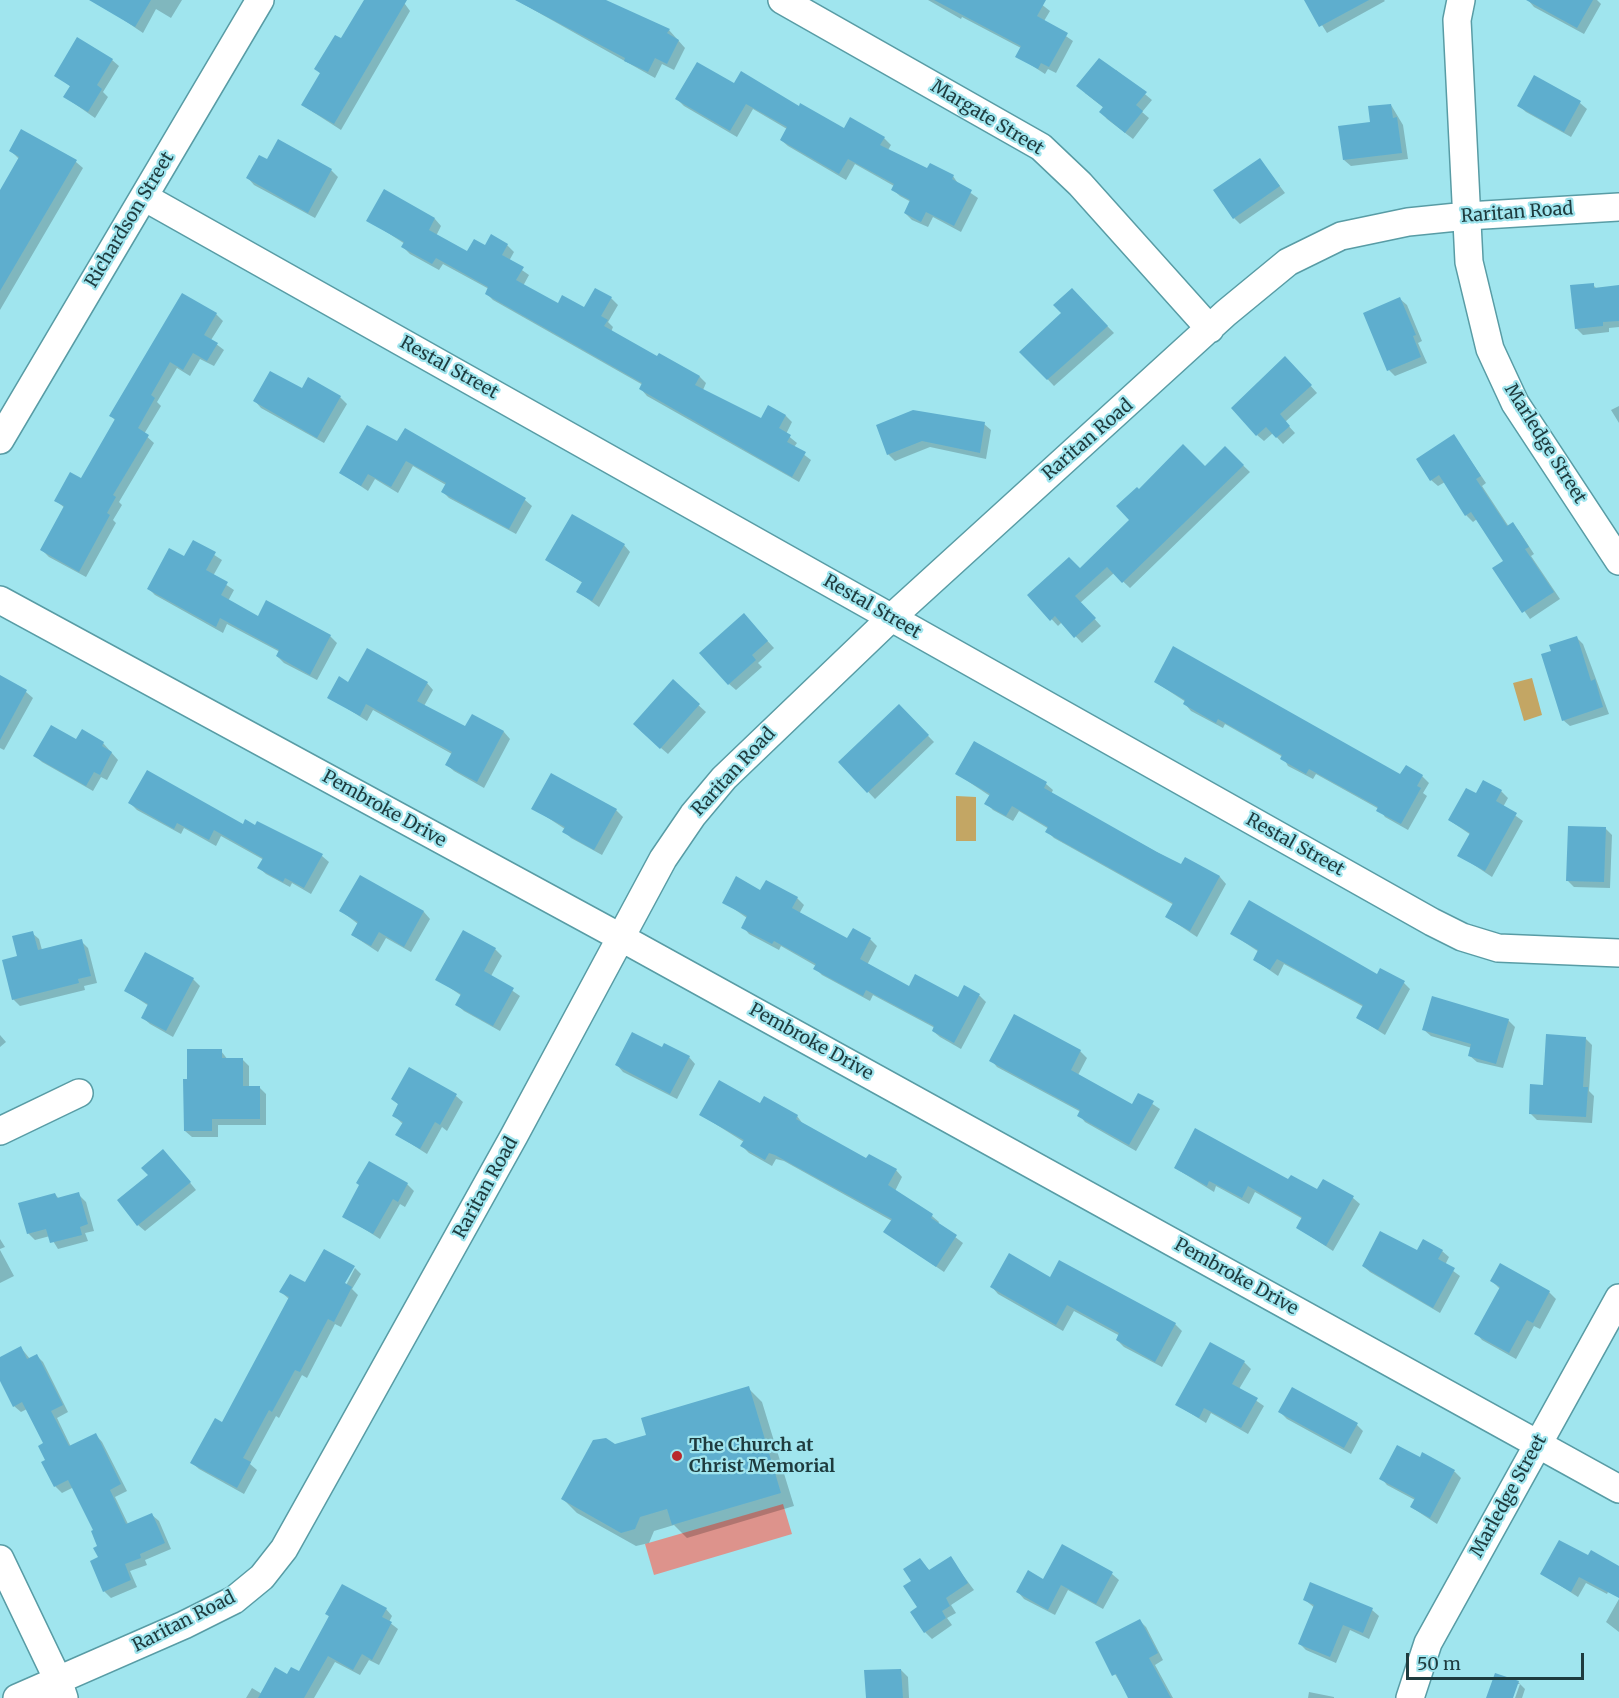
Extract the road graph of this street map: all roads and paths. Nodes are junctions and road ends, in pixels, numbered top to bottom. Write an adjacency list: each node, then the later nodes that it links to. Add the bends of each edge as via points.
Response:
1 (260, 0): 4 (street, Richardson Street)
2 (782, 0): 7 (street, Margate Street, via 1041,147 1080,184)
3 (1461, 0): 6 (street, Marledge Street, via 1457,20)
4 (144, 197): 8 (street, Richardson Street); 11 (street, Restal Street)
5 (1619, 207): 6 (street, Raritan Road)
6 (1467, 216): 7 (street, Raritan Road, via 1408,222 1341,236 1288,262); 9 (street, Marledge Street, via 1469,262 1490,349 1515,402)
7 (1210, 329): 11 (street, Raritan Road)
8 (0, 440)
9 (1619, 561)
10 (0, 600): 12 (street, Pembroke Drive)
11 (891, 618): 12 (street, Raritan Road, via 718,785 663,859); 13 (street, Restal Street, via 1462,937 1498,948)
12 (620, 937): 17 (street, Pembroke Drive); 20 (street, Raritan Road, via 514,1136 284,1548 262,1577 234,1600)
13 (1619, 953)
14 (79, 1093): 15 (street)
15 (0, 1131)
16 (1619, 1298): 17 (street, Marledge Street)
17 (1538, 1444): 18 (street, Pembroke Drive); 22 (street, Marledge Street, via 1428,1643)
18 (1619, 1489)
19 (0, 1559): 20 (street)
20 (61, 1689): 21 (street, Raritan Road)
21 (17, 1698)
22 (1410, 1698)

